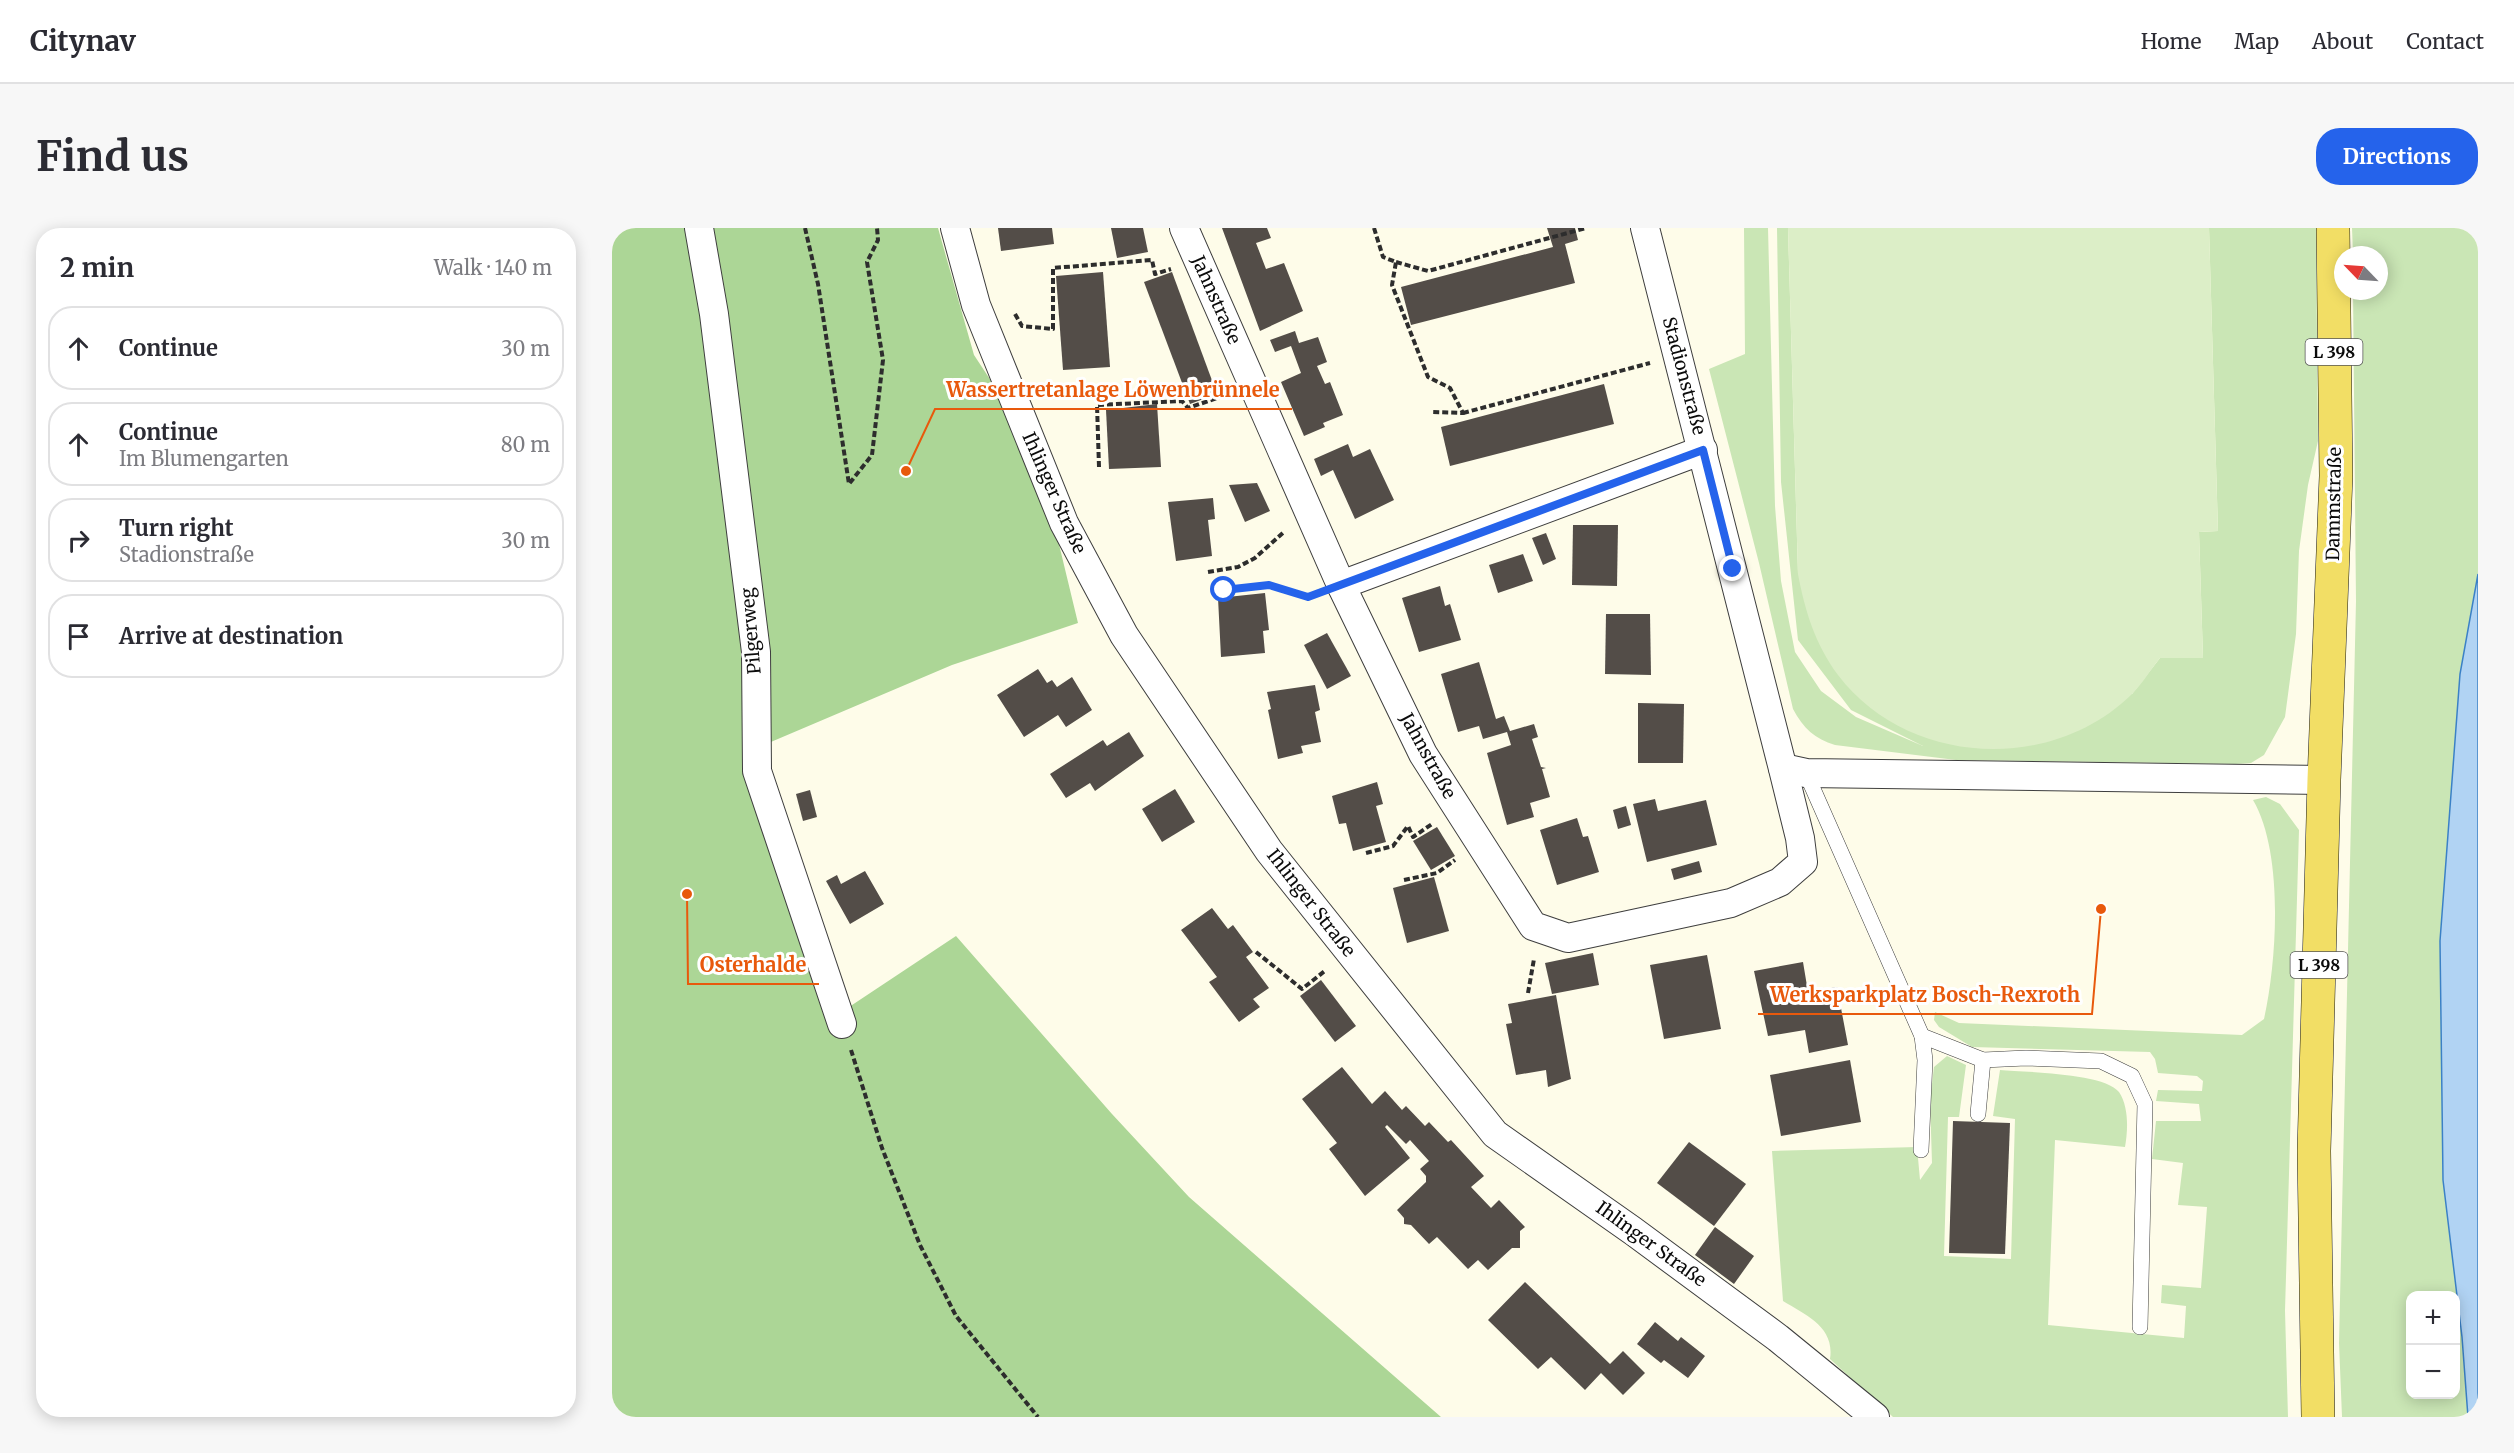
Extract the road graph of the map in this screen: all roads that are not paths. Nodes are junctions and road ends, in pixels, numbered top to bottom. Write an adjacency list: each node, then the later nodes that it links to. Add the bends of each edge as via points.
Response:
1 (699, 228): 10 (street, Pilgerweg, via 714,315 756,652 757,771)
2 (955, 228): 16 (street, Ihlinger Straße, via 976,305 1064,523 1119,625 1269,851 1495,1134 1778,1338)
3 (1184, 228): 7 (street, Jahnstraße)
4 (1645, 228): 6 (street, Stadionstraße)
5 (2333, 228): 9 (main road, Dammstraße / L 398, via 2336,476)
6 (1703, 450): 7 (street); 8 (street, Stadionstraße)
7 (1341, 585): 8 (street, Jahnstraße, via 1423,754 1533,926 1568,938 1731,903 1779,882 1803,862)
8 (1794, 771): 9 (street); 11 (lane)
9 (2324, 780): 17 (main road, L 398, via 2314,1151)
10 (842, 1024)
11 (1922, 1036): 12 (lane); 14 (lane)
12 (1983, 1060): 13 (lane); 15 (lane, via 2101,1061 2132,1076 2145,1104)
13 (1978, 1114)
14 (1922, 1150)
15 (2140, 1327)
16 (1875, 1417)
17 (2318, 1417)

